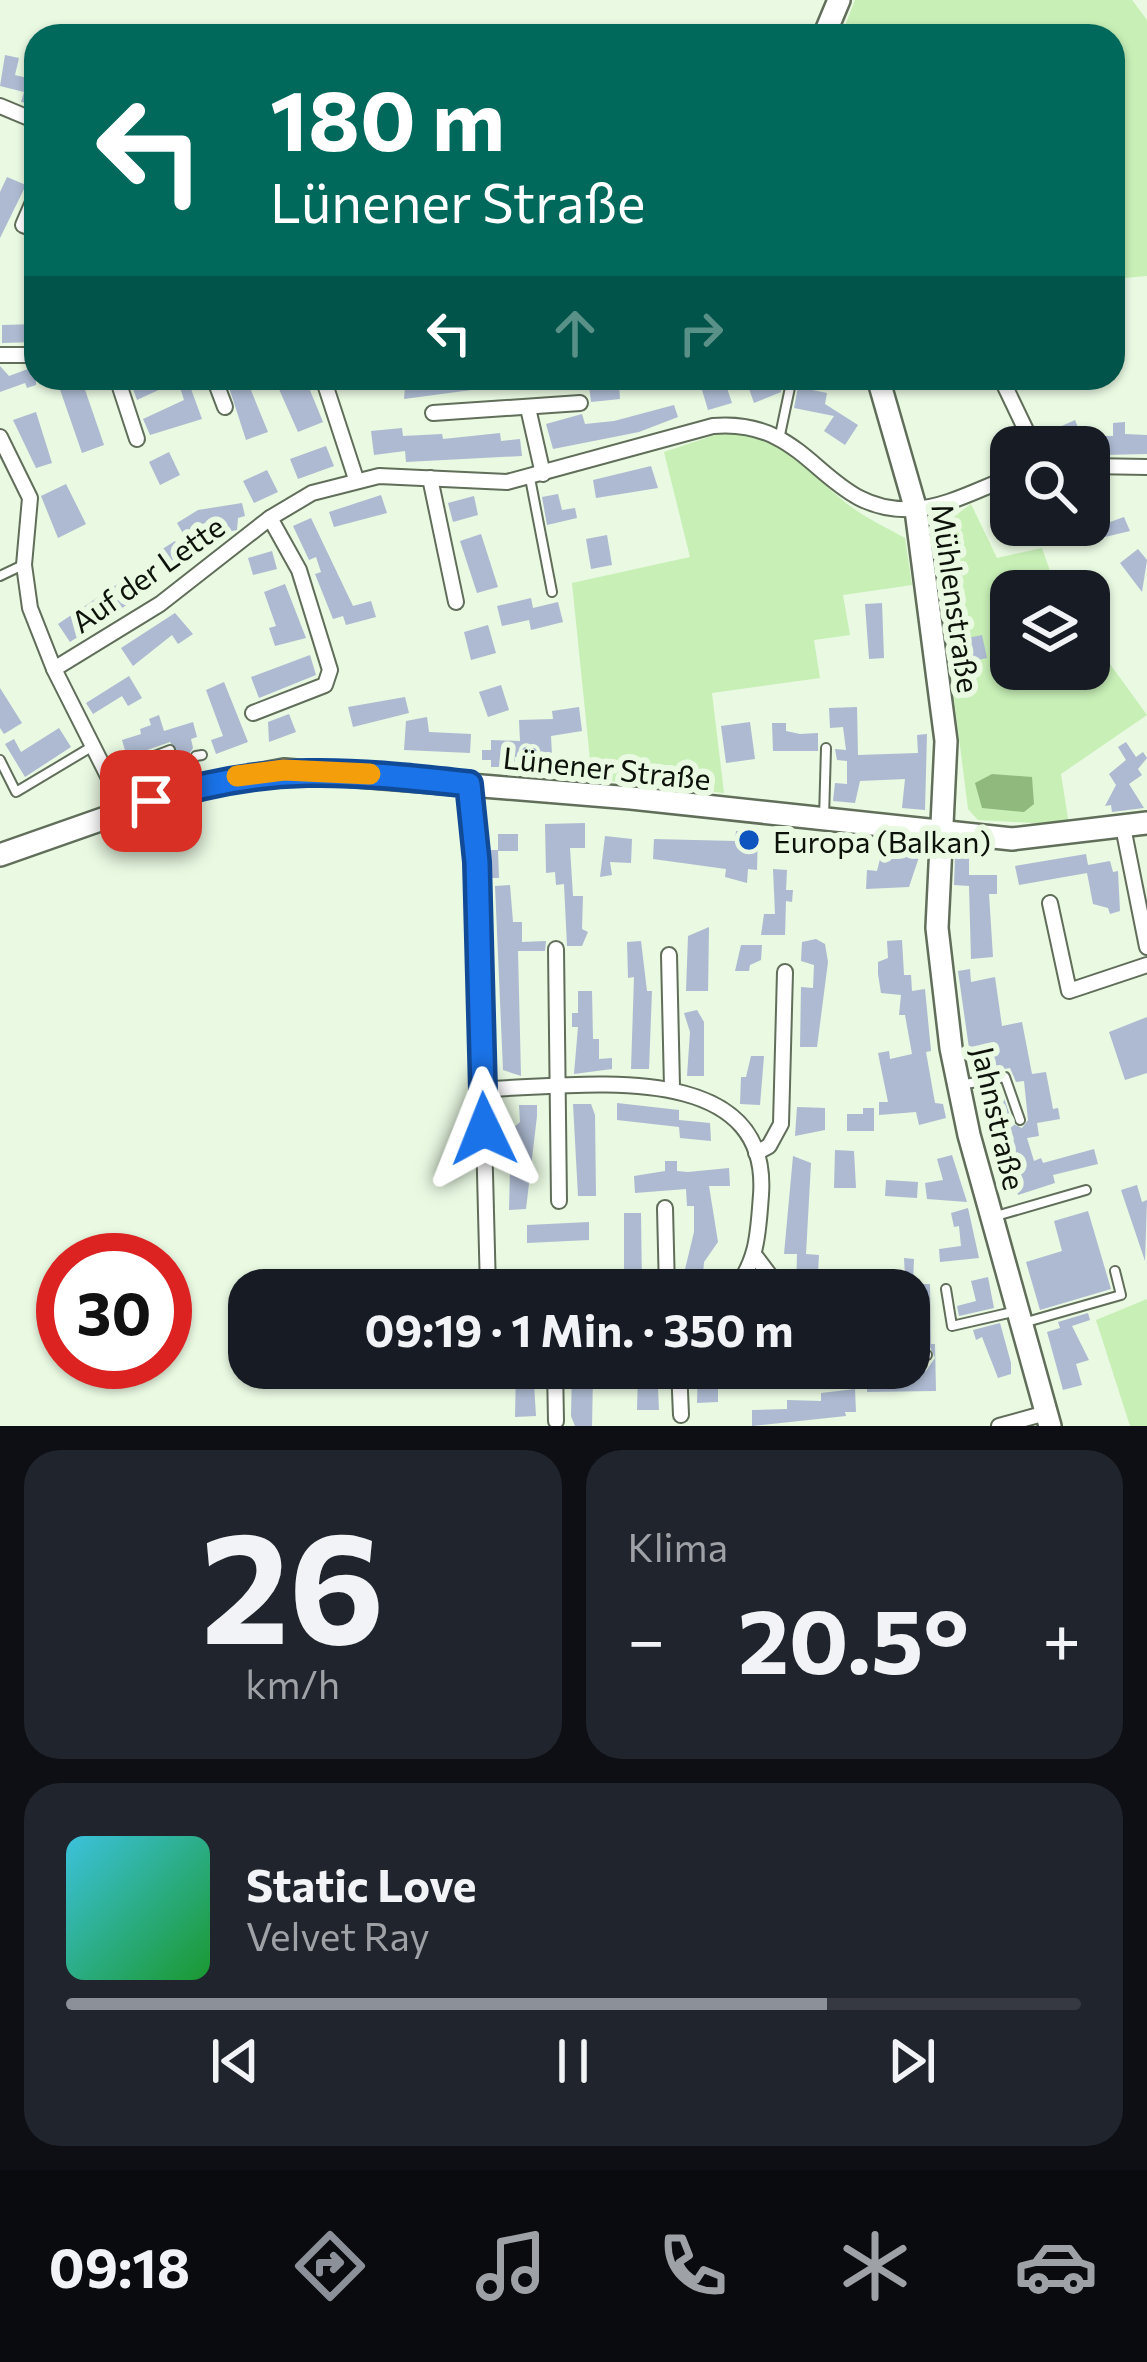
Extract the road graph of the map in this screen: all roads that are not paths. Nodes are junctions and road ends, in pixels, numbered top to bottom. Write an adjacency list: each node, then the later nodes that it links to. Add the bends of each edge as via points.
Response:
1 (121, 390): 13 (street)
2 (219, 390): 8 (street)
3 (327, 390): 18 (street)
4 (789, 390): 12 (lane)
5 (881, 390): 22 (main road, Mühlenstraße)
6 (1007, 390): 11 (street)
7 (580, 403): 9 (street)
8 (225, 407)
9 (528, 408): 10 (street); 17 (street)
10 (433, 413)
11 (1024, 426)
12 (780, 435): 17 (street, Auf der Lette, via 745,424 713,426); 22 (street, Auf der Lette, via 862,501)
13 (137, 439)
14 (2, 446): 24 (street, via 30,498)
15 (1110, 466): 16 (street)
16 (1146, 467): 21 (street)
17 (536, 476): 19 (street, Auf der Lette); 26 (lane)
18 (356, 478): 19 (street, Auf der Lette); 23 (street, Auf der Lette)
19 (430, 478): 27 (street)
20 (990, 484): 22 (street)
21 (1147, 486)
22 (916, 510): 41 (main road, Mühlenstraße, via 946,742)
23 (270, 518): 28 (street, Auf der Lette, via 160,604); 29 (street, Auf der Lette, via 298,570 330,670 326,685)
24 (24, 565): 25 (lane); 28 (street, via 30,608)
25 (0, 576)
26 (551, 592)
27 (456, 602)
28 (54, 669): 30 (street)
29 (254, 713)
30 (94, 745): 33 (lane, via 16,792); 35 (street)
31 (826, 748): 38 (lane)
32 (170, 750): 35 (lane)
33 (0, 760)
34 (174, 763): 35 (lane)
35 (111, 777): 37 (street)
36 (469, 784): 37 (main road, Lünener Straße, via 284,770); 38 (main road, Lünener Straße); 52 (street)
37 (124, 810): 42 (main road, Lünener Straße)
38 (824, 819): 41 (main road, Lünener Straße)
39 (1147, 823): 40 (main road, Lünener Straße)
40 (1123, 826): 41 (main road, Lünener Straße, via 1012,839); 44 (street)
41 (941, 831): 49 (main road, Jahnstraße, via 937,928)
42 (0, 855)
43 (1050, 903): 47 (street, via 1069,991)
44 (1147, 947)
45 (556, 949): 51 (street)
46 (669, 955): 50 (street)
47 (1147, 965)
48 (785, 972): 54 (street, via 781,1124 770,1146)
49 (959, 1085): 53 (lane, via 1005,1076); 58 (main road, Jahnstraße)
50 (672, 1087): 51 (street); 54 (street, via 723,1108)
51 (557, 1088): 52 (street); 56 (street)
52 (483, 1089): 60 (street)
53 (1020, 1120)
54 (756, 1153): 59 (street)
55 (1086, 1190): 58 (lane)
56 (559, 1201)
57 (664, 1208): 61 (street)
58 (993, 1217): 66 (main road, Jahnstraße)
59 (756, 1257): 62 (street); 63 (street)
60 (487, 1269)
61 (666, 1269)
62 (748, 1269)
63 (765, 1269)
64 (1115, 1270): 66 (lane, via 1121,1295)
65 (946, 1289): 66 (lane, via 952,1326)
66 (1020, 1317): 70 (main road, Jahnstraße)
67 (555, 1389): 71 (street)
68 (680, 1389): 69 (street)
69 (681, 1415)
70 (1048, 1419): 72 (street, Jahnstraße)
71 (556, 1421)
72 (998, 1426)

